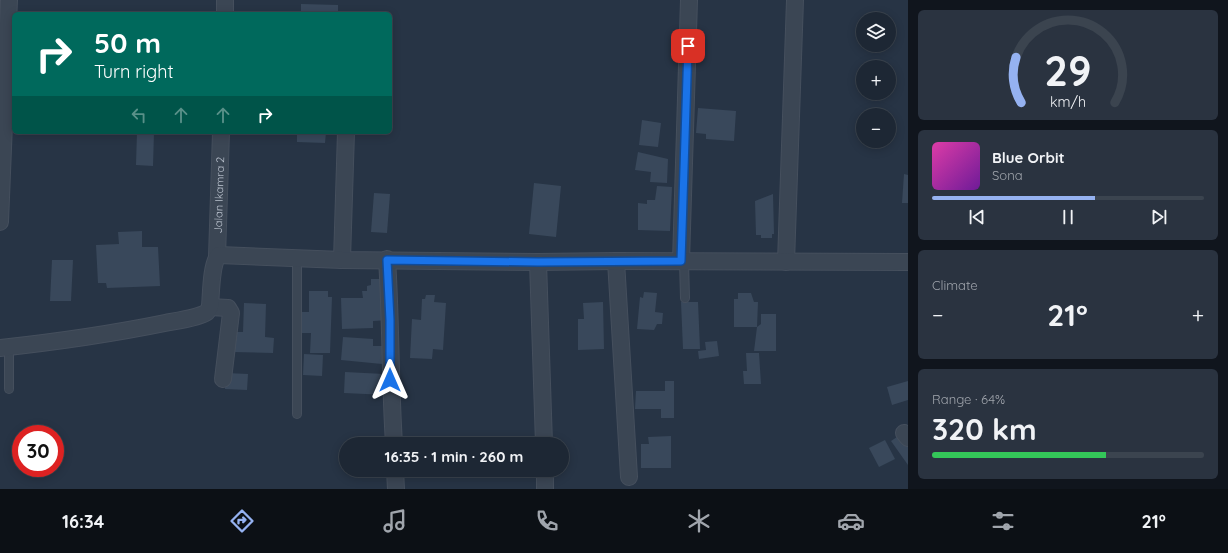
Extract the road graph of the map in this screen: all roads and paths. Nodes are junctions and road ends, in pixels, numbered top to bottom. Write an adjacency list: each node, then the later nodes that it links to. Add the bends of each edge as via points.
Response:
1 (9, 0): 8 (street)
2 (225, 0): 5 (street)
3 (689, 0): 14 (street)
4 (795, 0): 16 (street)
5 (225, 12)
6 (221, 134): 9 (street, Jalan Ikamra 2)
7 (346, 134): 11 (street)
8 (0, 222)
9 (217, 257): 10 (street, via 232,255); 19 (street, Jalan Ikamra 2, via 214,264)
10 (297, 258): 11 (street); 23 (lane)
11 (342, 260): 12 (street)
12 (387, 260): 15 (street); 24 (street)
13 (616, 261): 14 (street); 15 (street); 28 (street)
14 (683, 261): 16 (street); 18 (lane)
15 (538, 262): 25 (street)
16 (786, 262): 17 (street)
17 (908, 262)
18 (685, 298)
19 (210, 307): 20 (street, via 207,312 187,318); 21 (street, via 228,308 231,314)
20 (4, 348): 22 (lane)
21 (223, 379)
22 (9, 389)
23 (297, 414)
24 (394, 437)
25 (544, 437)
26 (395, 477): 29 (street)
27 (545, 477): 30 (street)
28 (629, 477)
29 (396, 489)
30 (545, 489)

